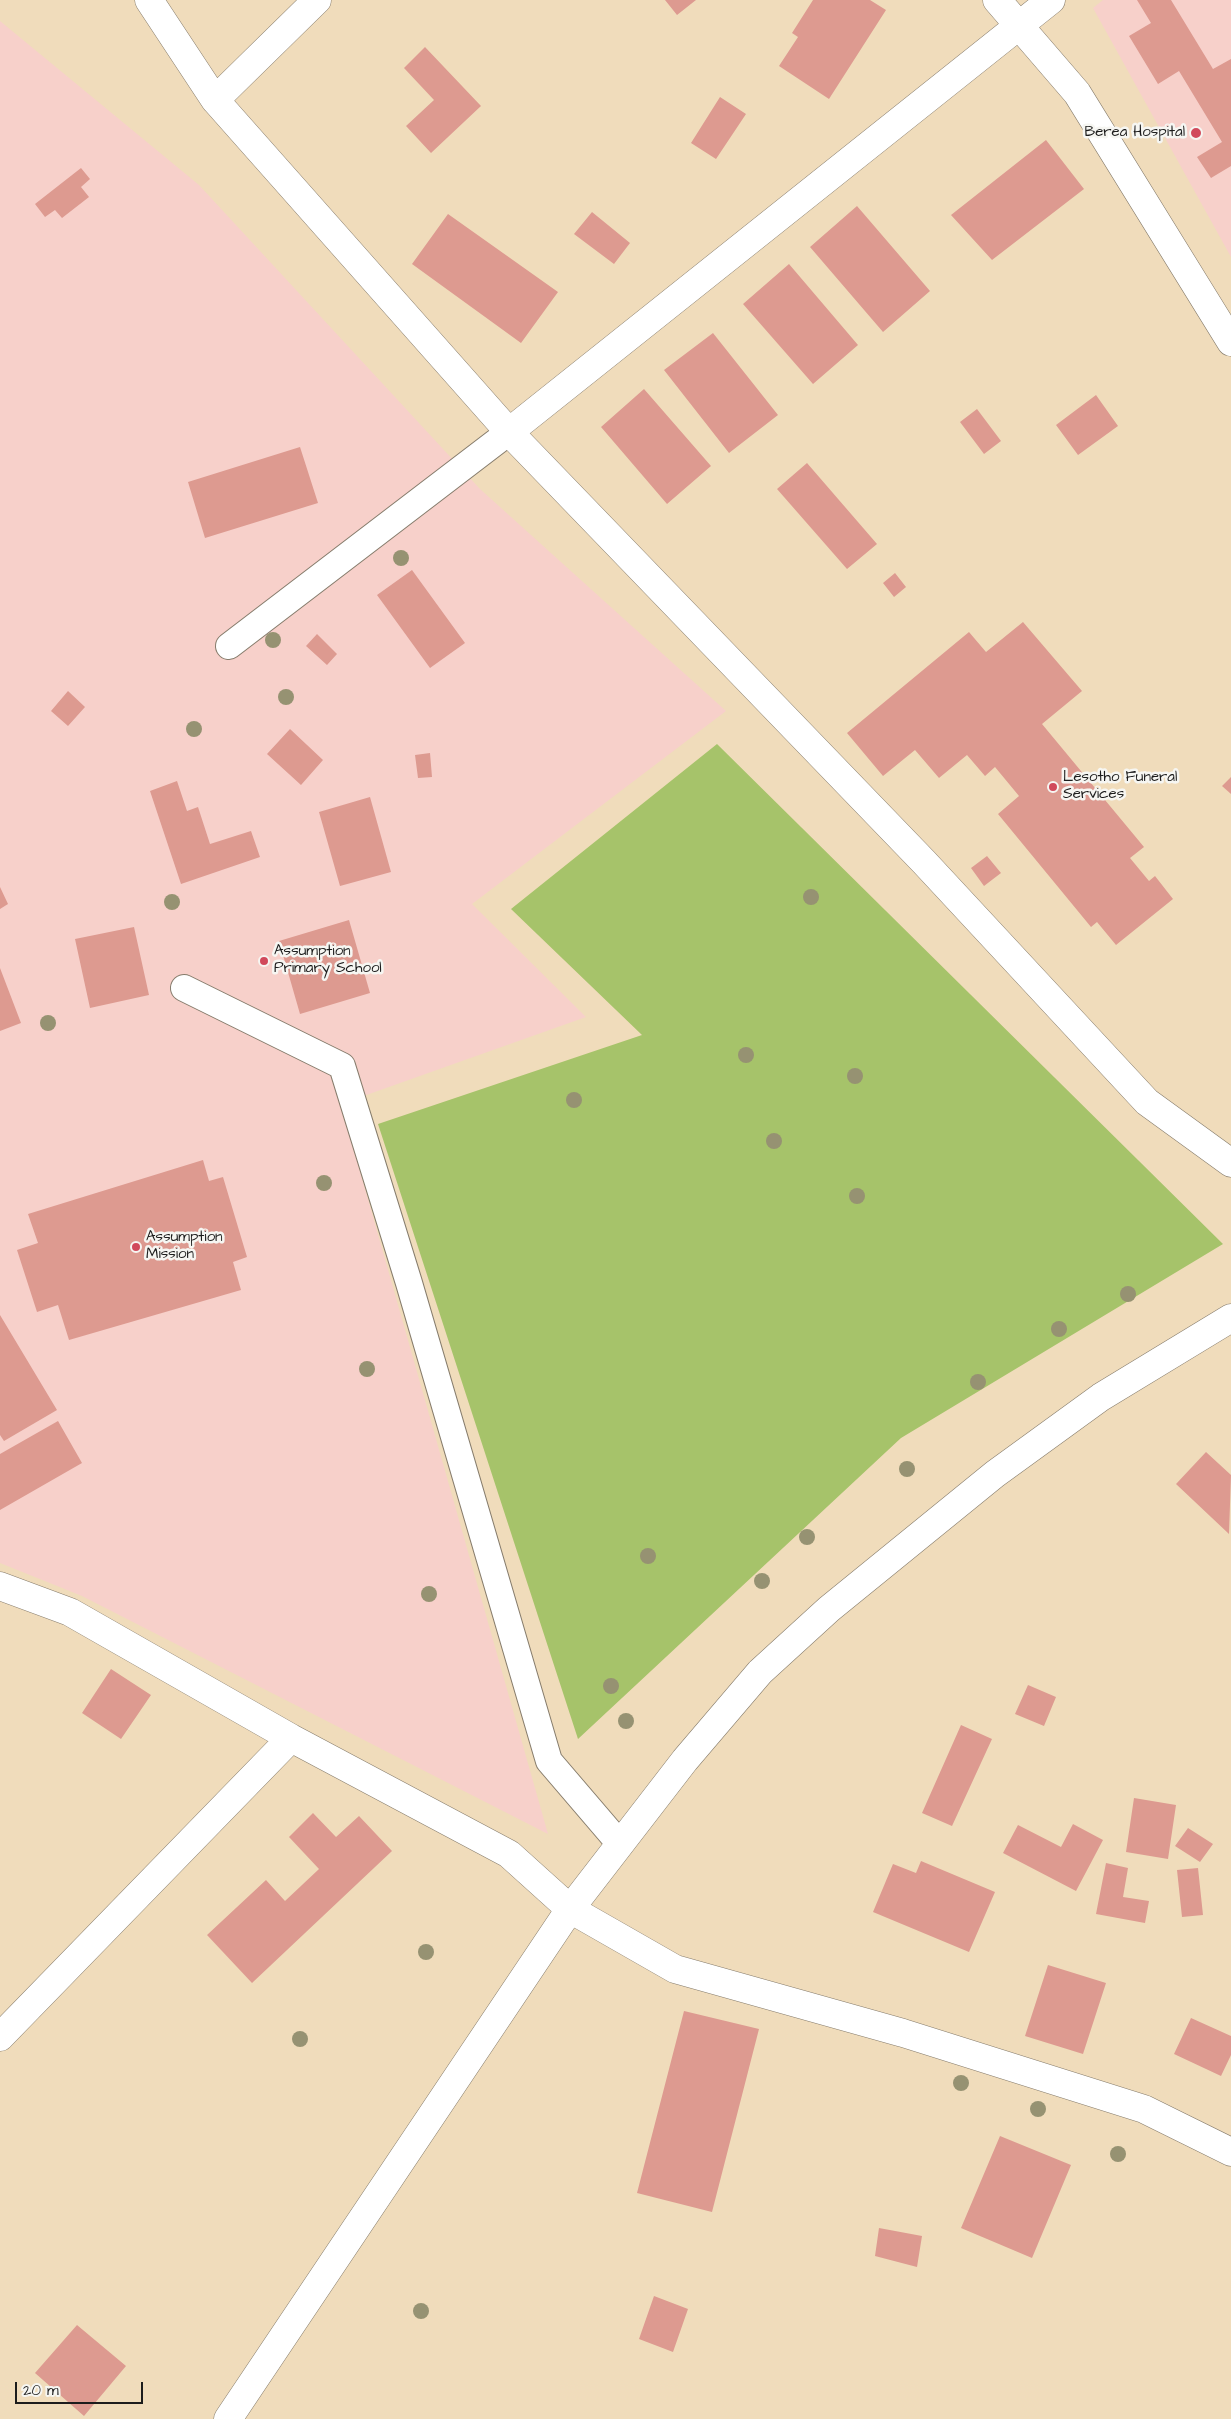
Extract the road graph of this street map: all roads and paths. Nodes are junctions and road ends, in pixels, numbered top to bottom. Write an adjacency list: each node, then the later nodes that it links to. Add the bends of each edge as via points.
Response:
1 (149, 0): 6 (street)
2 (318, 0): 6 (street)
3 (998, 0): 5 (street)
4 (1051, 0): 5 (street)
5 (1019, 24): 7 (street, via 1078,93); 8 (street)
6 (215, 100): 8 (street)
7 (1231, 342)
8 (509, 432): 9 (lane); 11 (street, via 924,862 1147,1102)
9 (229, 646)
10 (184, 988): 15 (lane, via 342,1066 412,1292 549,1761)
11 (1231, 1163)
12 (1231, 1318): 15 (street, via 1093,1403 987,1480 829,1609 760,1672 685,1760)
13 (0, 1586): 14 (street, via 70,1612)
14 (291, 1738): 16 (street, via 509,1854); 17 (street)
15 (620, 1844): 16 (street)
16 (570, 1909): 18 (street, via 675,1969 904,2033 1144,2109); 19 (street)
17 (0, 2037)
18 (1231, 2152)
19 (228, 2419)

